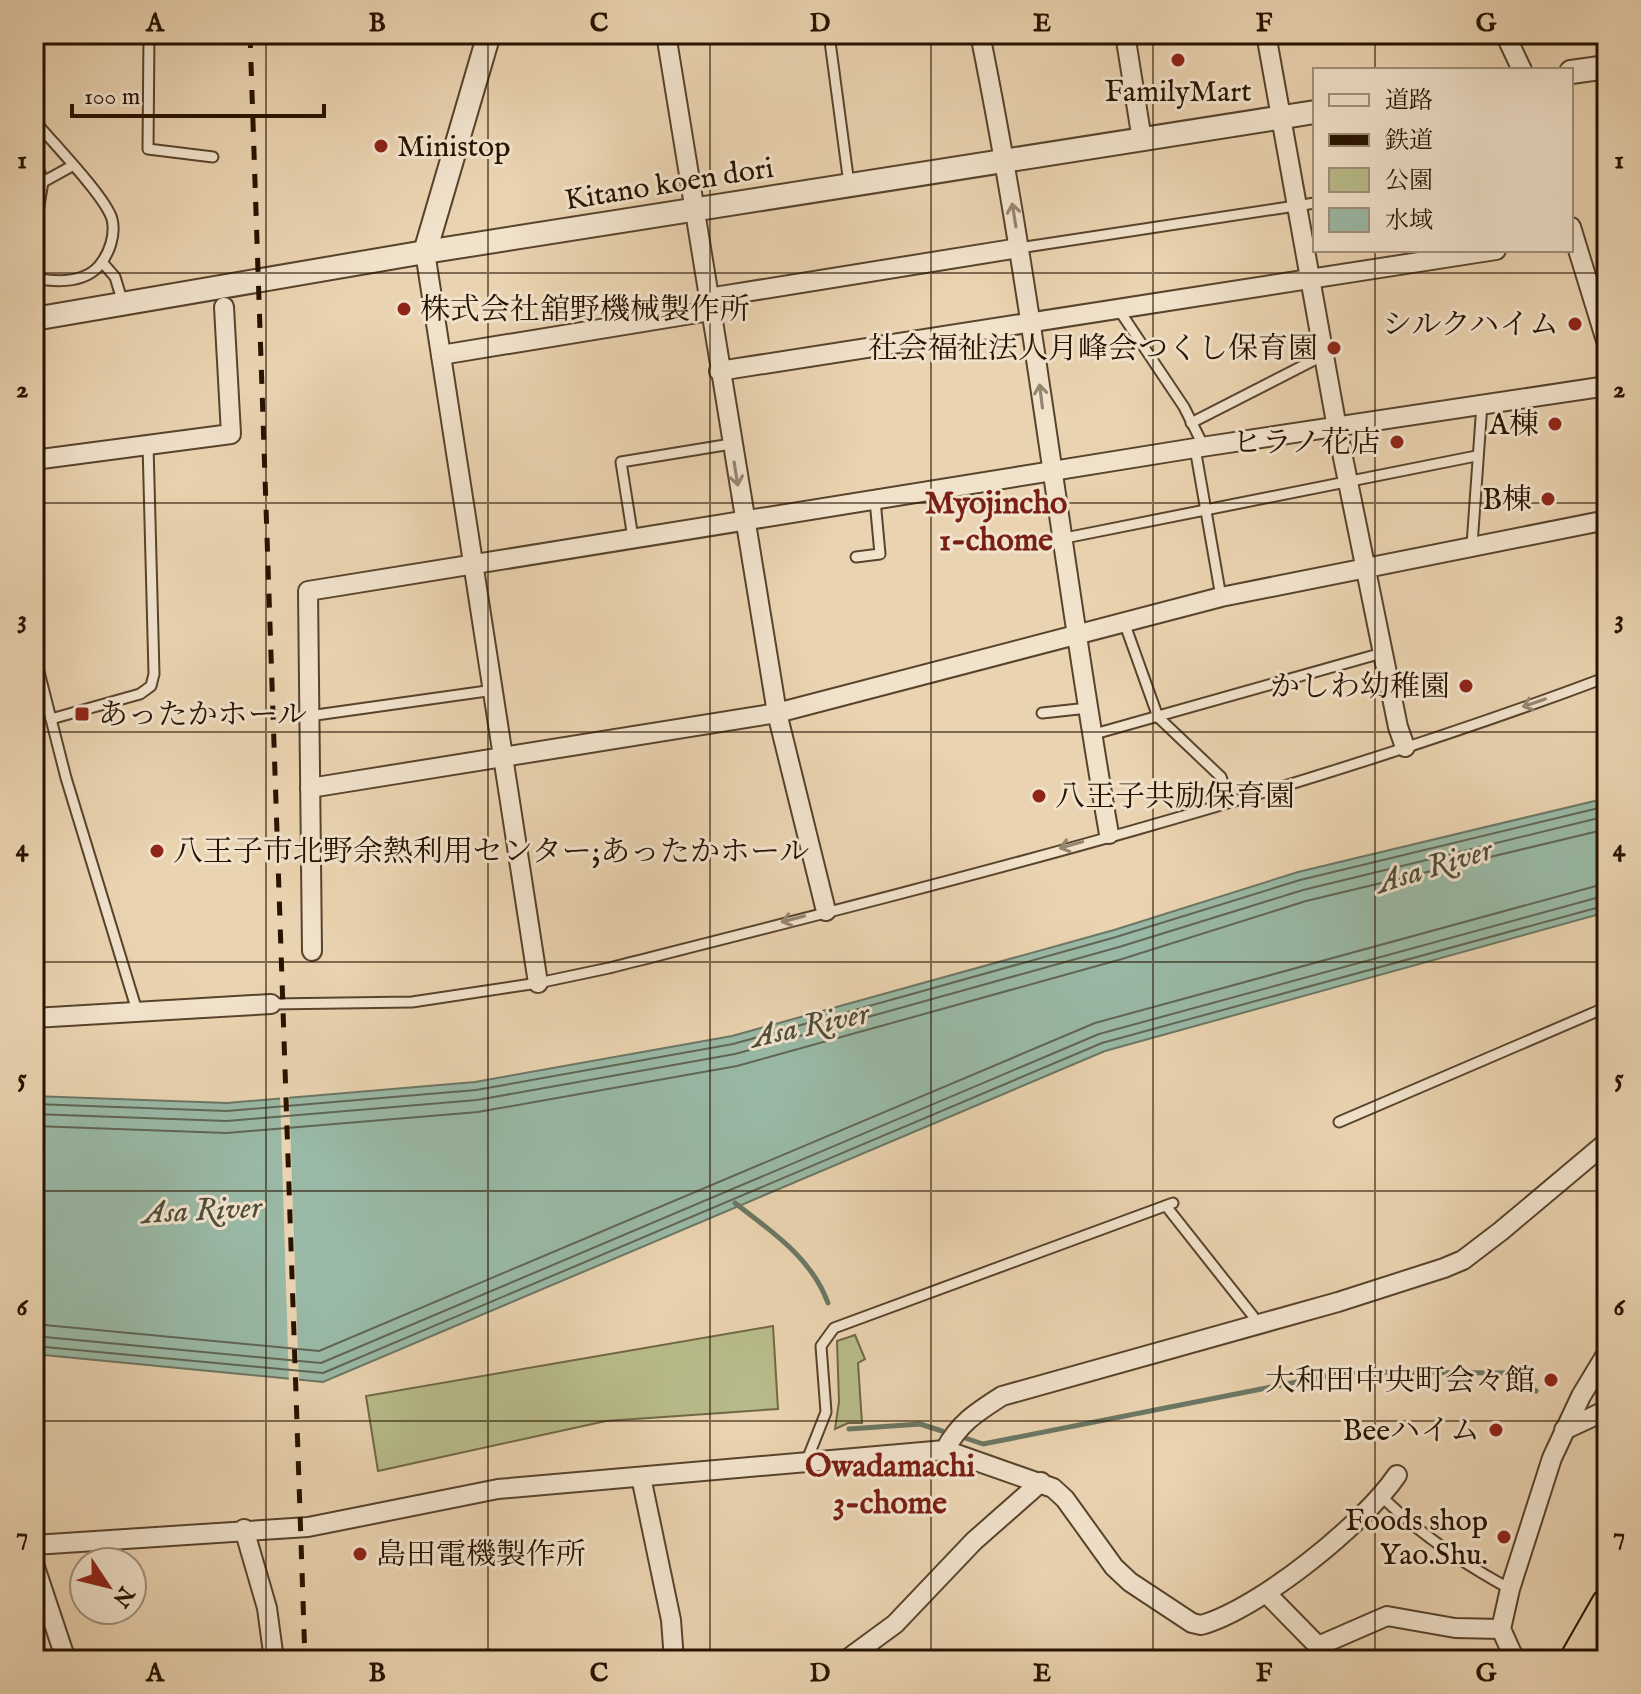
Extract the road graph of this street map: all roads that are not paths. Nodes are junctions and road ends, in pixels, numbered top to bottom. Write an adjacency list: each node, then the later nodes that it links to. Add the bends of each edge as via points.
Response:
1 (149, 34): 17 (lane, via 148,149)
2 (489, 34): 27 (street)
3 (666, 34): 23 (street)
4 (829, 34): 21 (lane)
5 (980, 34): 18 (street)
6 (1125, 34): 15 (street)
7 (1266, 34): 13 (street)
8 (1505, 34): 10 (street)
9 (1607, 67): 11 (street)
10 (1521, 68)
11 (1573, 72)
12 (1313, 112): 13 (street, Kitano koen dori)
13 (1282, 118): 15 (street, Kitano koen dori); 22 (street)
14 (34, 121): 19 (lane)
15 (1142, 140): 18 (street, Kitano koen dori)
16 (34, 155): 20 (lane)
17 (213, 157)
18 (1005, 159): 21 (street, Kitano koen dori); 26 (street, one-way to 18)
19 (72, 166): 20 (lane); 29 (lane, via 112,219 110,248)
20 (43, 182): 24 (lane)
21 (849, 184): 23 (street, Kitano koen dori)
22 (1306, 204): 26 (lane); 31 (street)
23 (694, 209): 27 (street, Kitano koen dori); 33 (street)
24 (34, 235)
25 (1573, 238): 38 (street)
26 (1019, 248): 33 (street); 37 (street)
27 (425, 252): 32 (street, Kitano koen dori); 39 (street)
28 (1483, 252): 31 (street)
29 (102, 262): 30 (lane, via 79,278); 32 (lane, via 115,277)
30 (34, 278)
31 (1310, 278): 35 (street); 40 (street)
32 (123, 303): 36 (street, Kitano koen dori)
33 (709, 305): 39 (street); 41 (street)
34 (224, 307): 46 (street, via 231,434)
35 (1118, 307): 37 (street); 44 (lane)
36 (34, 319)
37 (1031, 320): 41 (street); 51 (street, one-way to 37)
38 (1607, 344)
39 (441, 355): 61 (street)
40 (1324, 355): 44 (lane); 45 (street)
41 (719, 371): 47 (street)
42 (1607, 386): 43 (street)
43 (1482, 404): 45 (street); 49 (lane)
44 (1191, 423): 48 (lane)
45 (1337, 428): 48 (street); 52 (street)
46 (148, 444): 50 (street); 75 (lane, via 151,686 140,694)
47 (731, 444): 56 (street, one-way to 56); 57 (lane, via 621,462)
48 (1199, 448): 51 (street); 54 (lane)
49 (1476, 456): 52 (lane); 59 (lane)
50 (34, 460)
51 (1050, 472): 53 (street); 58 (street)
52 (1348, 484): 54 (lane); 62 (street)
53 (875, 500): 56 (street); 60 (lane, via 880,554)
54 (1204, 509): 58 (lane); 63 (lane)
55 (1607, 520): 59 (street)
56 (744, 521): 57 (street); 71 (street)
57 (633, 538): 61 (street)
58 (1065, 538): 65 (street)
59 (1472, 545): 62 (street)
60 (856, 557)
61 (473, 563): 69 (street); 73 (street, via 308,591)
62 (1366, 567): 63 (street); 67 (street)
63 (1221, 597): 64 (street)
64 (1124, 622): 65 (street); 74 (lane)
65 (1078, 634): 70 (street); 71 (street)
66 (34, 652): 75 (lane)
67 (1382, 653): 74 (lane); 77 (street)
68 (1607, 677): 77 (lane, one-way to 77)
69 (494, 690): 73 (lane); 78 (street)
70 (1088, 708): 72 (lane); 76 (street)
71 (777, 713): 78 (street); 82 (street)
72 (1042, 713)
73 (309, 716): 79 (street)
74 (1158, 717): 76 (lane); 80 (lane, via 1221,777)
75 (51, 719): 87 (lane)
76 (1091, 735): 81 (street)
77 (1405, 747): 80 (lane)
78 (503, 757): 79 (street); 84 (street)
79 (310, 788): 83 (street)
80 (1230, 801): 81 (lane)
81 (1109, 834): 82 (lane, one-way to 82)
82 (826, 911): 84 (lane, one-way to 84)
83 (312, 951)
84 (538, 983): 85 (lane, via 412,1002)
85 (271, 1004): 87 (street)
86 (1607, 1007): 89 (lane)
87 (138, 1014): 88 (street)
88 (34, 1018)
89 (1339, 1122)
90 (1607, 1142): 91 (street, via 1463,1260)
91 (1256, 1324): 95 (street, via 1002,1396 969,1416); 96 (lane, via 1169,1204 834,1328 821,1346 825,1421)
92 (1607, 1353): 94 (street)
93 (1607, 1410): 94 (street)
94 (1564, 1430): 104 (street)
95 (945, 1450): 96 (street); 99 (street)
96 (807, 1460): 98 (street)
97 (1397, 1475): 100 (street)
98 (641, 1477): 101 (street, via 498,1489 308,1527); 110 (street, via 671,1620)
99 (1041, 1482): 105 (street, via 1065,1499 1130,1582 1192,1623 1209,1623); 111 (street, via 974,1541 895,1624)
100 (1382, 1497): 104 (lane, via 1467,1566); 105 (street)
101 (244, 1529): 102 (street); 109 (street, via 267,1608)
102 (34, 1545)
103 (34, 1564): 108 (street)
104 (1510, 1589): 107 (street)
105 (1268, 1595): 107 (street, via 1318,1646 1387,1616 1455,1628)
106 (1607, 1604): 113 (highway)
107 (1501, 1629): 112 (street)
108 (66, 1660)
109 (274, 1660)
110 (674, 1660)
111 (846, 1660)
112 (1515, 1660)
113 (1575, 1660)

